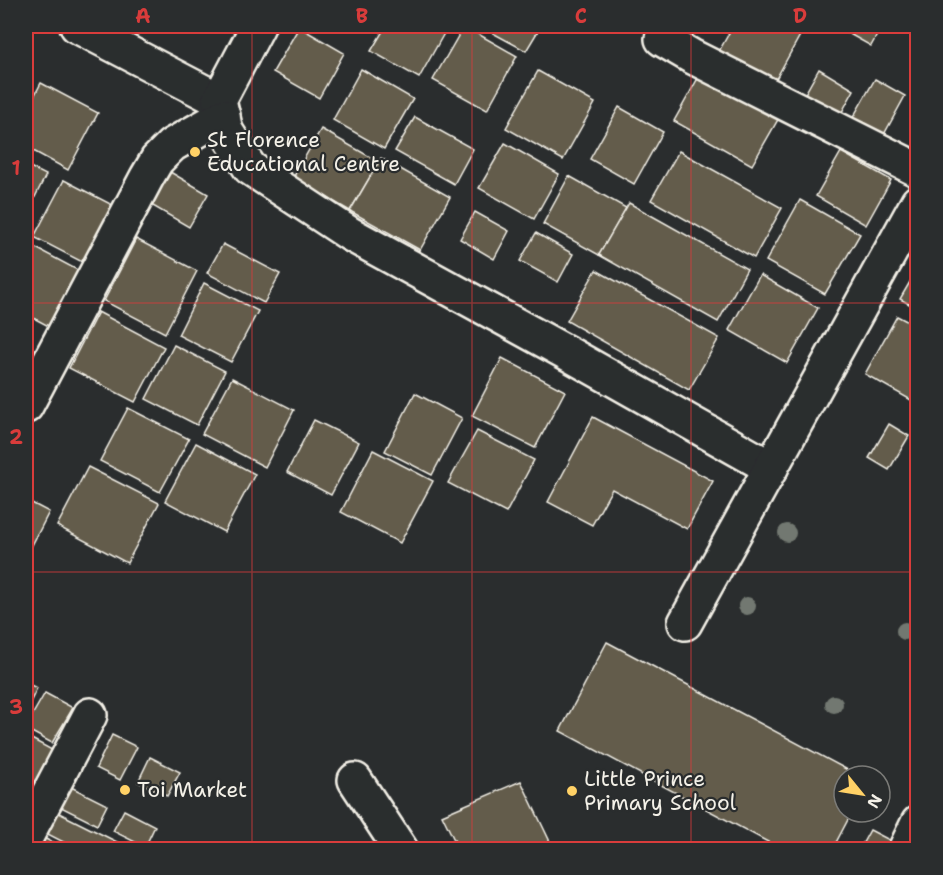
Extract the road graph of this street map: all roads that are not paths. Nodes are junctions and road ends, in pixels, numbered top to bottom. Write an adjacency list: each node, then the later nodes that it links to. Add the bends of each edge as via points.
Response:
1 (77, 26): 4 (street)
2 (258, 26): 4 (street)
3 (662, 39): 5 (street)
4 (221, 108): 7 (street, via 157,160); 8 (street, via 226,131 250,168 350,234)
5 (918, 170)
6 (918, 202): 8 (street)
7 (26, 406)
8 (771, 468): 9 (street)
9 (686, 622)
10 (90, 715): 13 (street)
11 (355, 780): 14 (street)
12 (918, 824): 15 (street)
13 (26, 837)
14 (401, 849)
15 (905, 849)

